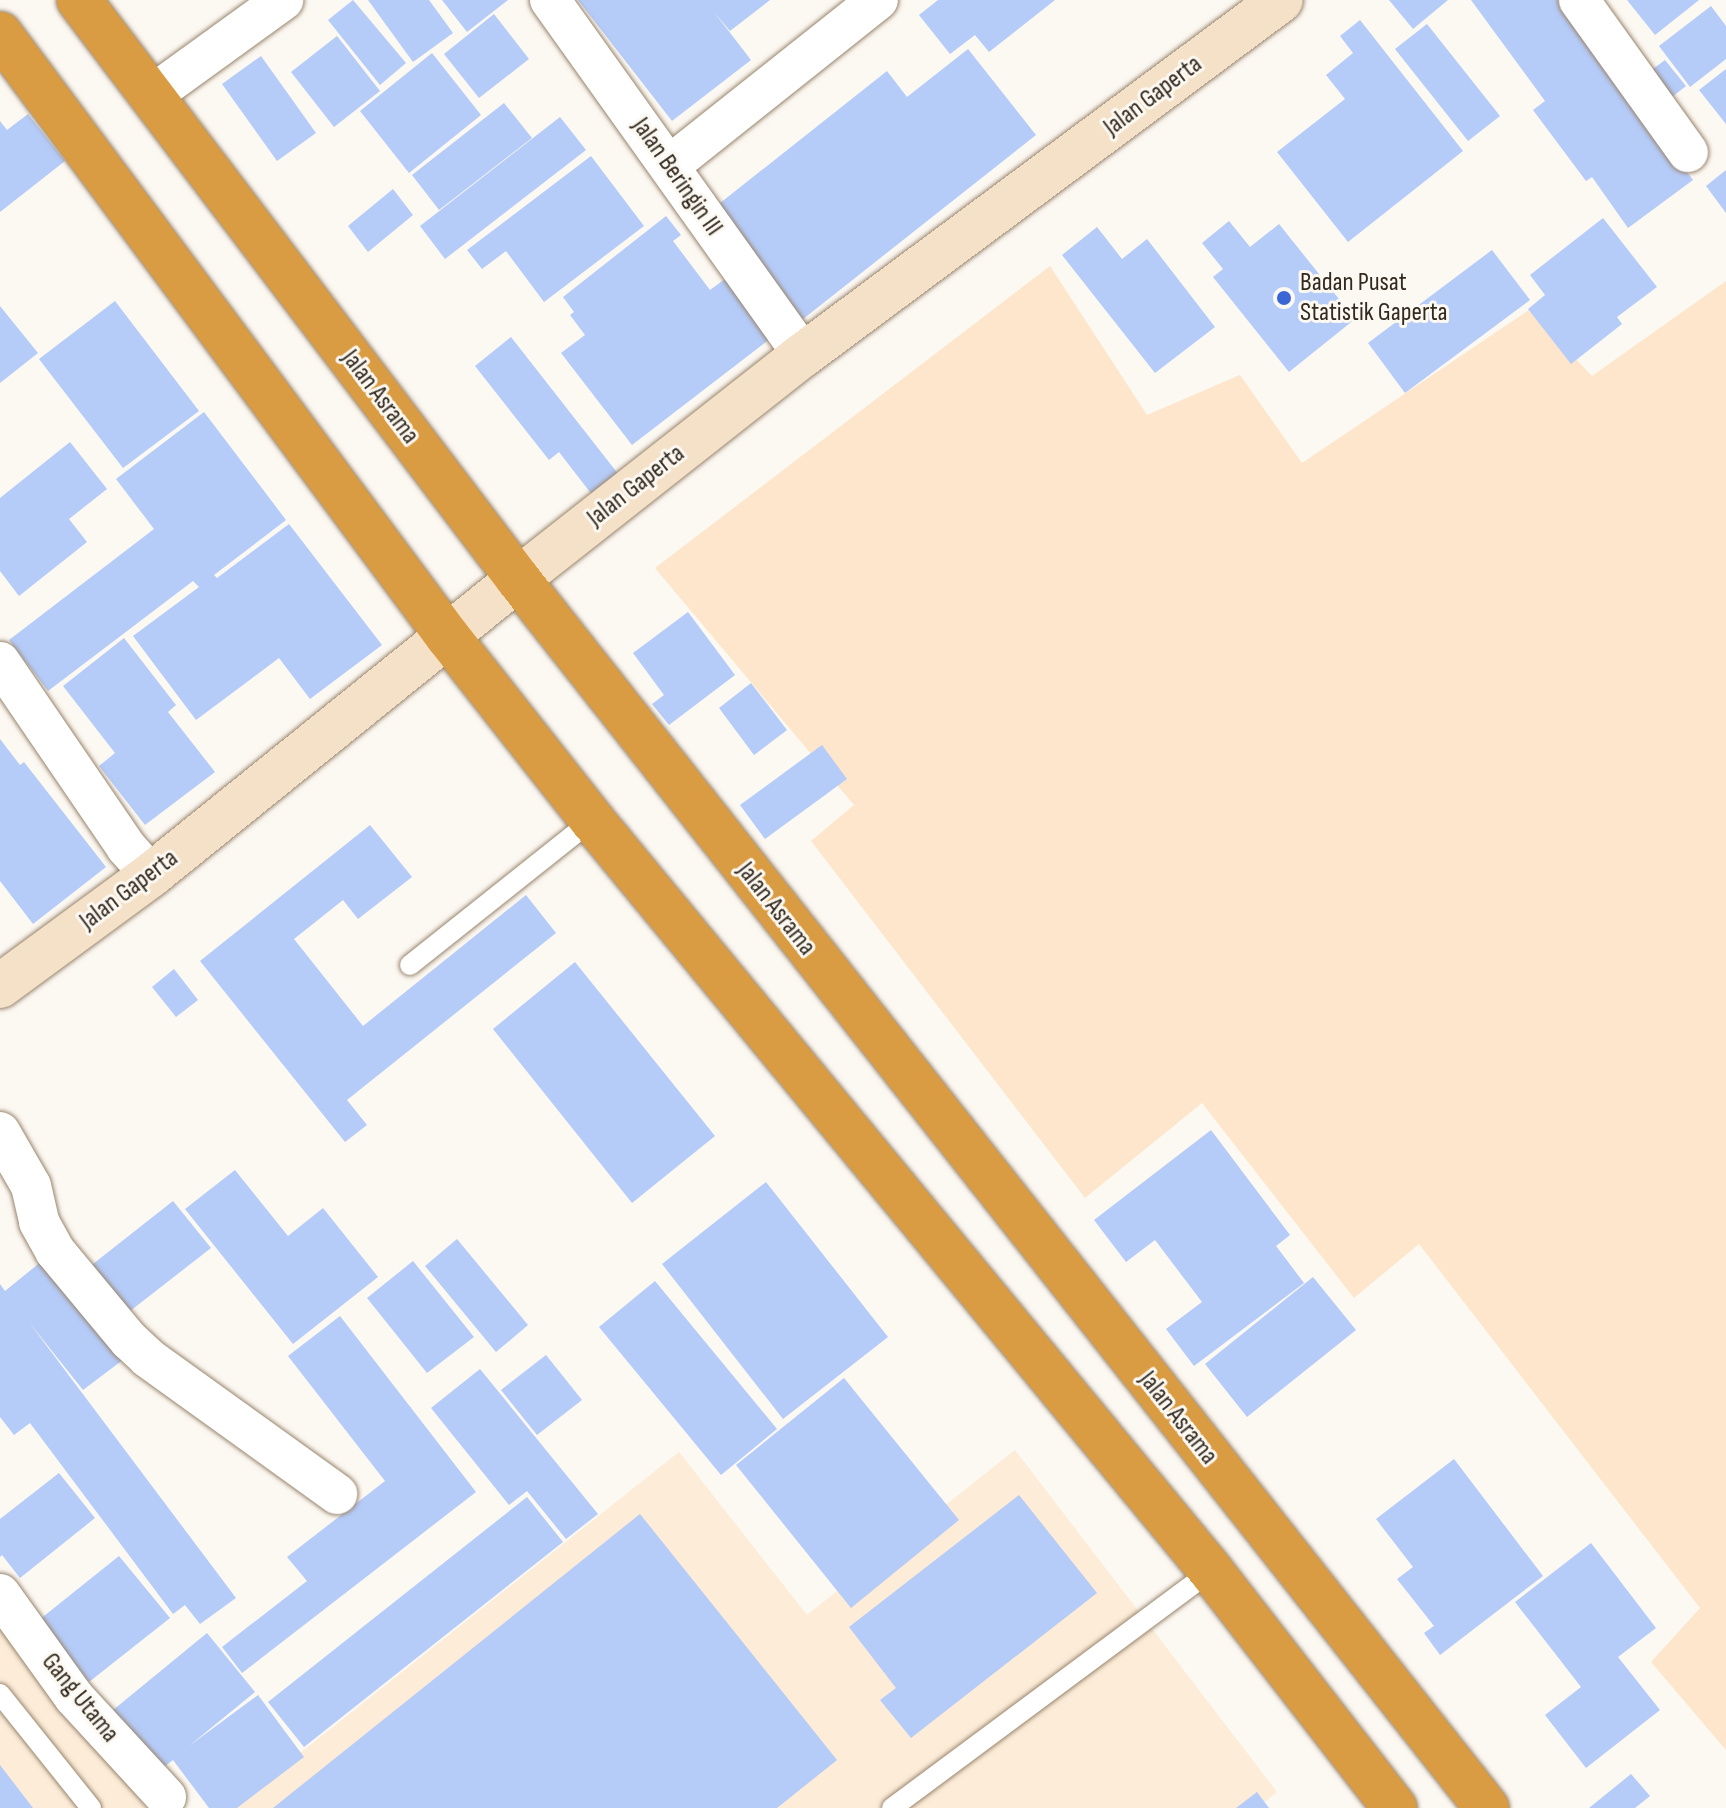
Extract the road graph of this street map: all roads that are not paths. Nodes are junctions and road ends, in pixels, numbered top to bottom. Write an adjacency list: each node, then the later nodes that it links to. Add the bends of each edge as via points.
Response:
1 (79, 0): 8 (highway, Jalan Asrama)
2 (283, 0): 8 (street)
3 (550, 0): 10 (street, Jalan Beringin III)
4 (878, 0): 10 (street)
5 (1281, 0): 11 (street, Jalan Gaperta)
6 (1579, 0): 9 (street)
7 (0, 34): 13 (highway)
8 (152, 95): 12 (highway, Jalan Asrama)
9 (1688, 152)
10 (669, 166): 11 (street, Jalan Beringin III)
11 (803, 355): 12 (street, Jalan Gaperta)
12 (518, 579): 13 (street, Jalan Gaperta); 28 (highway, Jalan Asrama)
13 (448, 637): 15 (highway); 16 (street, Jalan Gaperta)
14 (0, 662): 16 (street, via 126,847)
15 (592, 820): 17 (lane); 21 (highway)
16 (151, 875): 18 (street, Jalan Gaperta)
17 (410, 965)
18 (6, 982)
19 (0, 1132): 20 (street, via 31,1186 39,1222 55,1251 129,1340)
20 (337, 1494)
21 (1211, 1571): 26 (lane); 27 (highway)
22 (0, 1594): 24 (street, Gang Utama, via 74,1697)
23 (0, 1694): 25 (lane)
24 (166, 1797)
25 (91, 1808)
26 (892, 1808)
27 (1395, 1808)
28 (1487, 1808)

